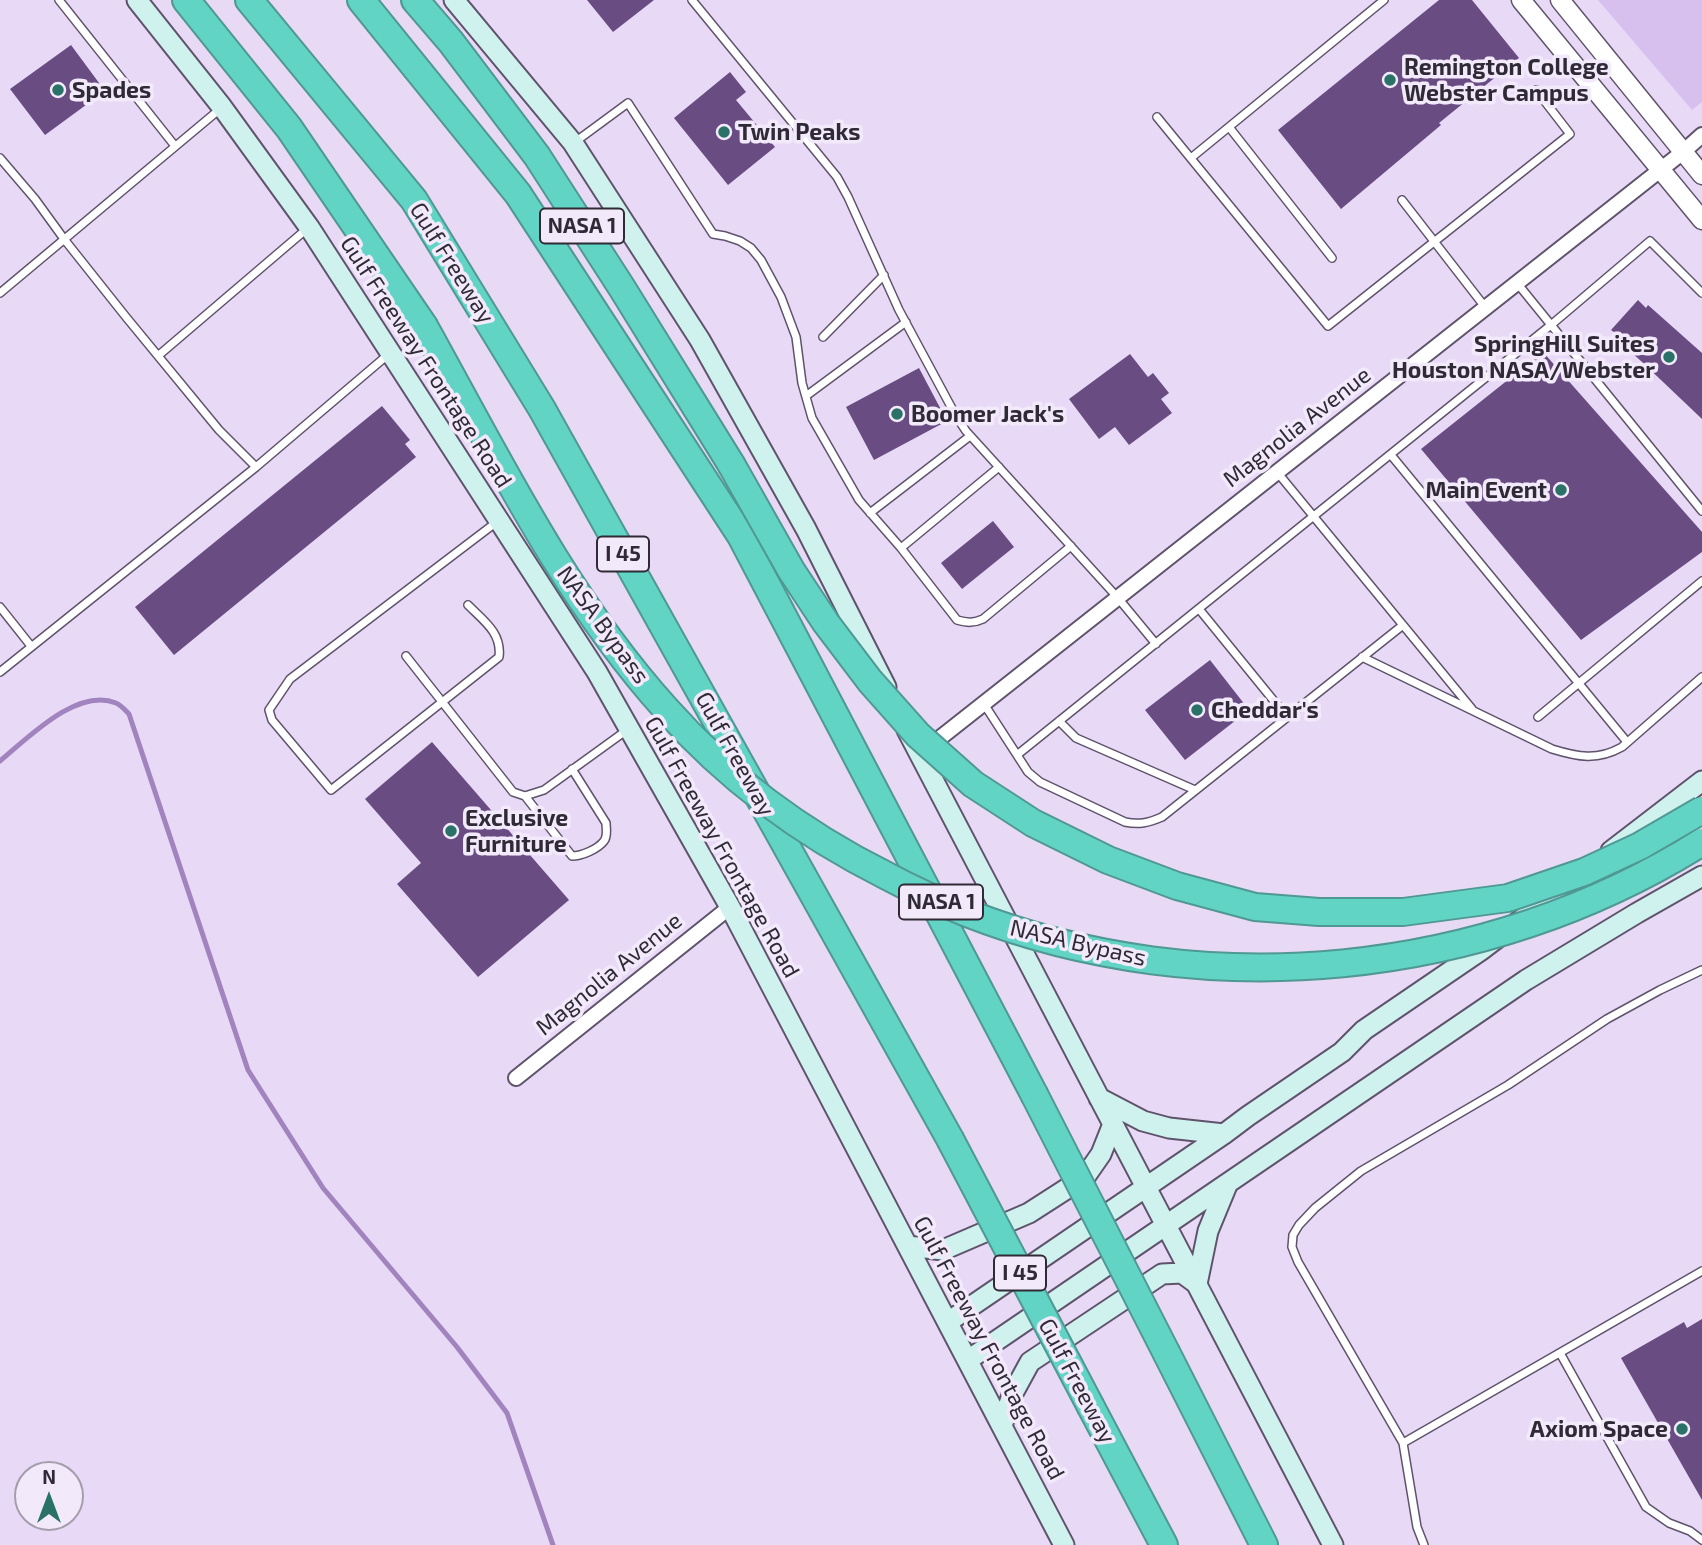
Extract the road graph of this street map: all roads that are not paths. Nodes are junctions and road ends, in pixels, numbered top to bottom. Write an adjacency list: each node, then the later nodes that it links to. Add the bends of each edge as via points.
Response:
1 (59, 0): 18 (lane)
2 (137, 0): 13 (main road, Gulf Freeway Frontage Road)
3 (186, 0): 80 (highway, NASA Bypass / NASA 1, bridge, via 289,128 424,326 572,586 632,670 667,711 741,782 823,841 869,867 968,913 1068,944 1171,963 1269,968 1416,953 1510,931 1589,902)
4 (249, 0): 101 (highway, Gulf Freeway / I 45, bridge, via 414,200 528,386 950,1139)
5 (361, 0): 102 (highway, bridge, via 518,194 741,536)
6 (415, 0): 79 (highway, NASA 1, bridge, via 537,156 826,623 918,735 973,784 1033,823 1108,860 1177,886 1255,906 1403,912 1508,898 1584,872)
7 (454, 0): 17 (main road)
8 (692, 0): 30 (lane, via 837,177)
9 (1384, 0): 15 (lane)
10 (1521, 0): 22 (street)
11 (1560, 0): 19 (street)
12 (1536, 90): 28 (lane, via 1570,134)
13 (222, 107): 18 (lane); 26 (main road, Gulf Freeway Frontage Road)
14 (1157, 117): 21 (lane)
15 (1229, 127): 21 (lane); 29 (lane)
16 (1702, 135): 19 (street, Magnolia Avenue)
17 (573, 143): 40 (lane, via 628,103 713,234 740,241 761,260 796,337); 73 (main road, via 706,352 806,529)
18 (175, 146): 27 (lane)
19 (1683, 152): 22 (street, Magnolia Avenue); 23 (street)
20 (0, 158): 27 (lane)
21 (1191, 158): 28 (lane, via 1328,326)
22 (1660, 171): 25 (street); 31 (street, Magnolia Avenue)
23 (1702, 175)
24 (1402, 200): 28 (lane)
25 (1702, 220)
26 (309, 227): 38 (main road, Gulf Freeway Frontage Road); 39 (lane)
27 (64, 239): 32 (lane); 39 (lane)
28 (1434, 242): 34 (lane)
29 (1332, 258)
30 (884, 275): 35 (lane); 37 (lane)
31 (1517, 283): 34 (street, Magnolia Avenue); 36 (lane)
32 (0, 293)
33 (1702, 293): 36 (lane, via 1650,241)
34 (1486, 308): 45 (street, Magnolia Avenue)
35 (906, 322): 40 (lane); 41 (lane)
36 (1551, 325): 42 (lane); 46 (lane)
37 (823, 337)
38 (391, 353): 43 (lane); 49 (main road, Gulf Freeway Frontage Road)
39 (159, 355): 43 (lane, via 219,430)
40 (806, 396): 47 (lane, via 812,418)
41 (970, 436): 44 (lane); 47 (lane)
42 (1391, 454): 48 (lane); 64 (lane)
43 (256, 467): 59 (lane)
44 (999, 467): 50 (lane); 51 (lane)
45 (1277, 472): 48 (lane); 53 (street, Magnolia Avenue)
46 (1702, 511)
47 (870, 513): 51 (lane)
48 (1314, 517): 56 (lane); 57 (lane)
49 (499, 521): 65 (lane, via 290,679 269,710 272,720 331,790); 71 (main road, Gulf Freeway Frontage Road)
50 (1071, 547): 51 (lane, via 975,623 957,620); 53 (lane)
51 (901, 548)
52 (1702, 581): 64 (lane)
53 (1118, 598): 58 (lane); 66 (street, Magnolia Avenue)
54 (468, 605): 65 (lane, via 496,634 499,657)
55 (0, 607): 59 (lane)
56 (1199, 609): 58 (lane); 68 (lane)
57 (1403, 625): 61 (lane); 67 (lane)
58 (1156, 644): 70 (lane)
59 (31, 646): 62 (lane)
60 (406, 656): 65 (lane)
61 (1363, 657): 67 (lane); 68 (lane)
62 (0, 672)
63 (1702, 677): 72 (lane)
64 (1579, 683): 69 (lane); 72 (lane)
65 (442, 702): 78 (lane, via 513,792)
66 (984, 704): 73 (street, Magnolia Avenue); 74 (lane)
67 (1475, 712): 72 (lane, via 1569,754 1608,755)
68 (1287, 717): 77 (lane)
69 (1538, 717)
70 (1059, 721): 74 (lane); 77 (lane, via 1076,738)
71 (629, 729): 75 (lane); 82 (main road, Gulf Freeway Frontage Road)
72 (1628, 742)
73 (919, 754): 85 (main road)
74 (1017, 755): 77 (lane, via 1040,782 1125,822 1149,823)
75 (572, 769): 78 (lane, via 544,790); 78 (lane, via 606,822 604,841 582,856 572,856)
76 (1702, 782): 87 (main road, via 1480,951 1364,1030 1342,1052)
77 (1195, 790)
78 (525, 796)
79 (1702, 810)
80 (1702, 842)
81 (1702, 876): 88 (main road, via 1526,980)
82 (730, 906): 84 (street, Magnolia Avenue); 91 (main road, Gulf Freeway Frontage Road)
83 (1702, 970): 98 (lane, via 1606,1019 1508,1085 1362,1171 1299,1225 1292,1247 1298,1262)
84 (516, 1078)
85 (1099, 1098): 86 (main road); 87 (main road, via 1143,1121)
86 (1113, 1124): 89 (main road); 91 (main road, via 1085,1177 1029,1213 943,1250)
87 (1224, 1135): 89 (main road)
88 (1228, 1183): 90 (main road); 93 (main road, via 1208,1231)
89 (1146, 1187): 90 (main road); 94 (main road)
90 (1166, 1225): 93 (main road); 96 (main road)
91 (908, 1246): 94 (main road, Gulf Freeway Frontage Road)
92 (1702, 1271): 95 (lane)
93 (1197, 1284): 97 (main road, via 1182,1273 1162,1274 1030,1362); 103 (main road)
94 (948, 1322): 96 (main road, Gulf Freeway Frontage Road)
95 (1560, 1353): 98 (lane); 99 (lane, via 1646,1507)
96 (968, 1360): 97 (main road, Gulf Freeway Frontage Road)
97 (1002, 1426): 100 (main road, Gulf Freeway Frontage Road)
98 (1403, 1443): 104 (lane)
99 (1702, 1540): 105 (lane)
100 (1064, 1545)
101 (1164, 1545)
102 (1265, 1545)
103 (1333, 1545)
104 (1424, 1545)
105 (1692, 1545)

